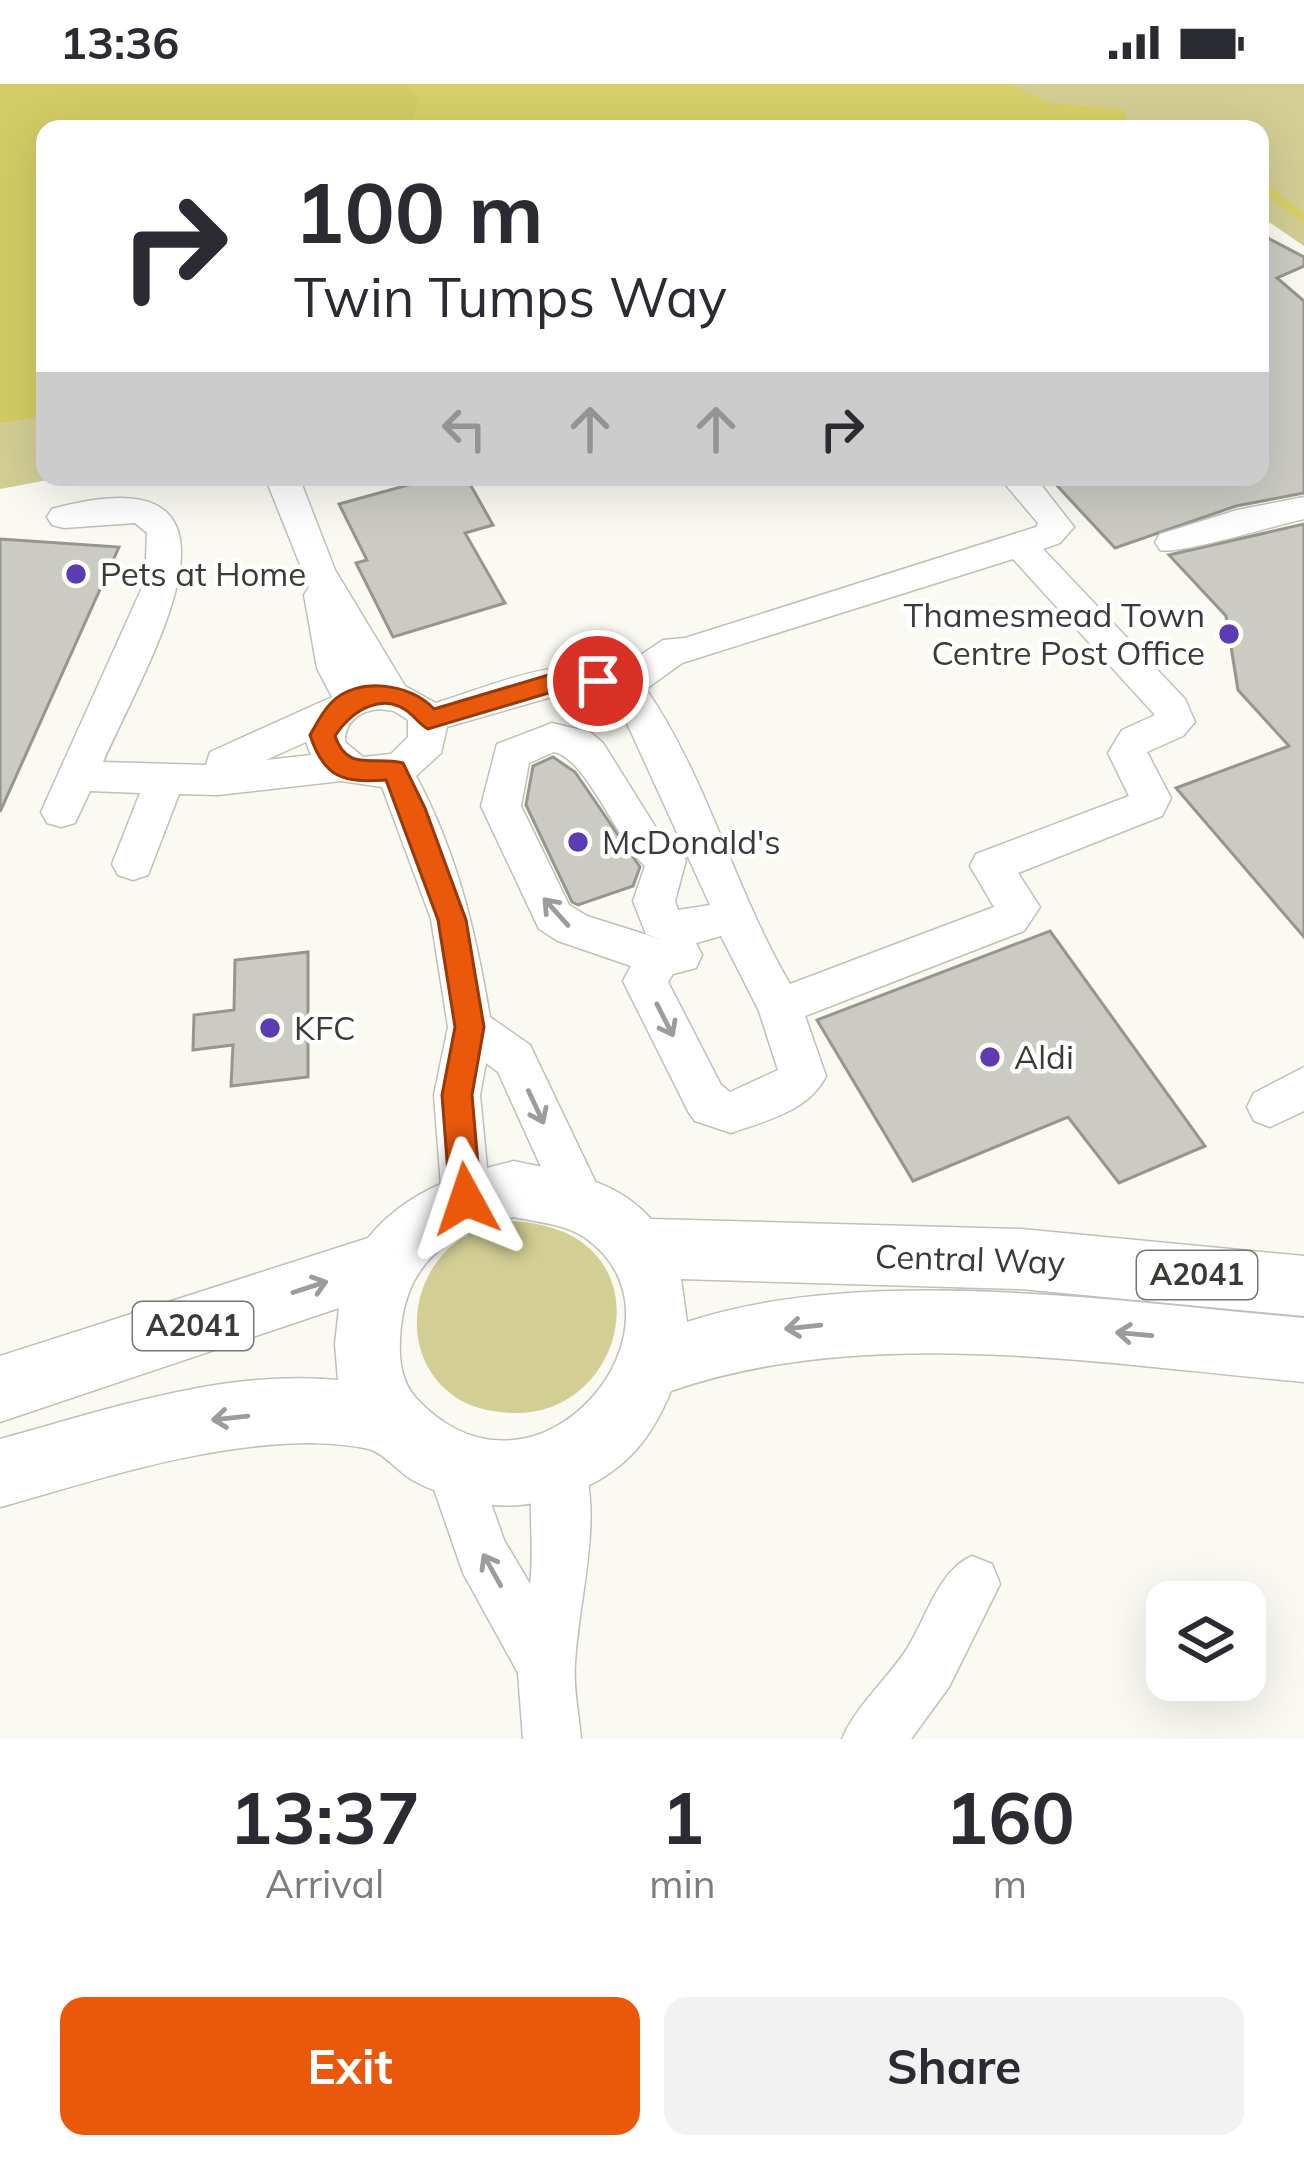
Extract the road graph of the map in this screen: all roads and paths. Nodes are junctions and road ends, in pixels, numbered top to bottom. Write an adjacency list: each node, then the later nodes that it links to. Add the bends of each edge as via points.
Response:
1 (285, 486): 8 (street, via 317,570 336,668)
2 (1024, 486): 6 (street, via 1057,527)
3 (1304, 508): 5 (street)
4 (64, 517): 12 (street, via 142,512 162,524 171,546 163,581 68,794)
5 (1172, 542)
6 (1020, 545): 7 (street, via 676,649); 16 (street, via 1172,709 1172,728 1128,748 1148,805 992,866 1019,907 1009,919)
7 (620, 688): 9 (street, via 555,682); 14 (street, via 644,710)
8 (359, 703): 9 (street, via 412,701); 10 (street, via 323,735); 12 (street)
9 (428, 719): 11 (street, via 427,743)
10 (341, 766): 11 (street); 12 (street)
11 (394, 770): 17 (street, via 452,920)
12 (181, 780): 13 (street)
13 (134, 864)
14 (737, 921): 15 (street, via 718,942); 15 (street, one-way to 14, via 554,916 501,806 511,754 552,737 577,742 642,839 666,860 654,901 661,922 685,929); 16 (street)
15 (660, 958): 16 (street, one-way to 16, via 645,981 705,1099 721,1112 787,1090 802,1076)
16 (780, 1007)
17 (470, 1027): 18 (street, via 457,1095); 19 (street, one-way to 19, via 514,1059)
18 (466, 1199): 19 (main road, via 514,1190); 21 (main road, via 430,1216)
19 (582, 1204): 20 (main road, via 616,1224)
20 (635, 1248): 22 (main road, Central Way / A2041, via 1022,1259); 24 (main road, via 658,1329)
21 (386, 1262): 25 (main road, A2041, one-way to 21); 26 (main road, via 367,1307 367,1373)
22 (1304, 1286)
23 (1304, 1350): 24 (main road, Central Way / A2041, one-way to 24, via 1039,1328 803,1325)
24 (648, 1367): 27 (main road, via 602,1439)
25 (0, 1389)
26 (388, 1418): 28 (main road); 29 (main road, one-way to 29, via 306,1410 180,1423)
27 (559, 1464): 28 (main road, via 505,1475); 31 (street, via 562,1548)
28 (452, 1466): 31 (street, one-way to 28, via 482,1554)
29 (0, 1473)
30 (972, 1584): 33 (street, via 933,1664)
31 (546, 1666): 32 (street)
32 (552, 1739)
33 (871, 1739)

